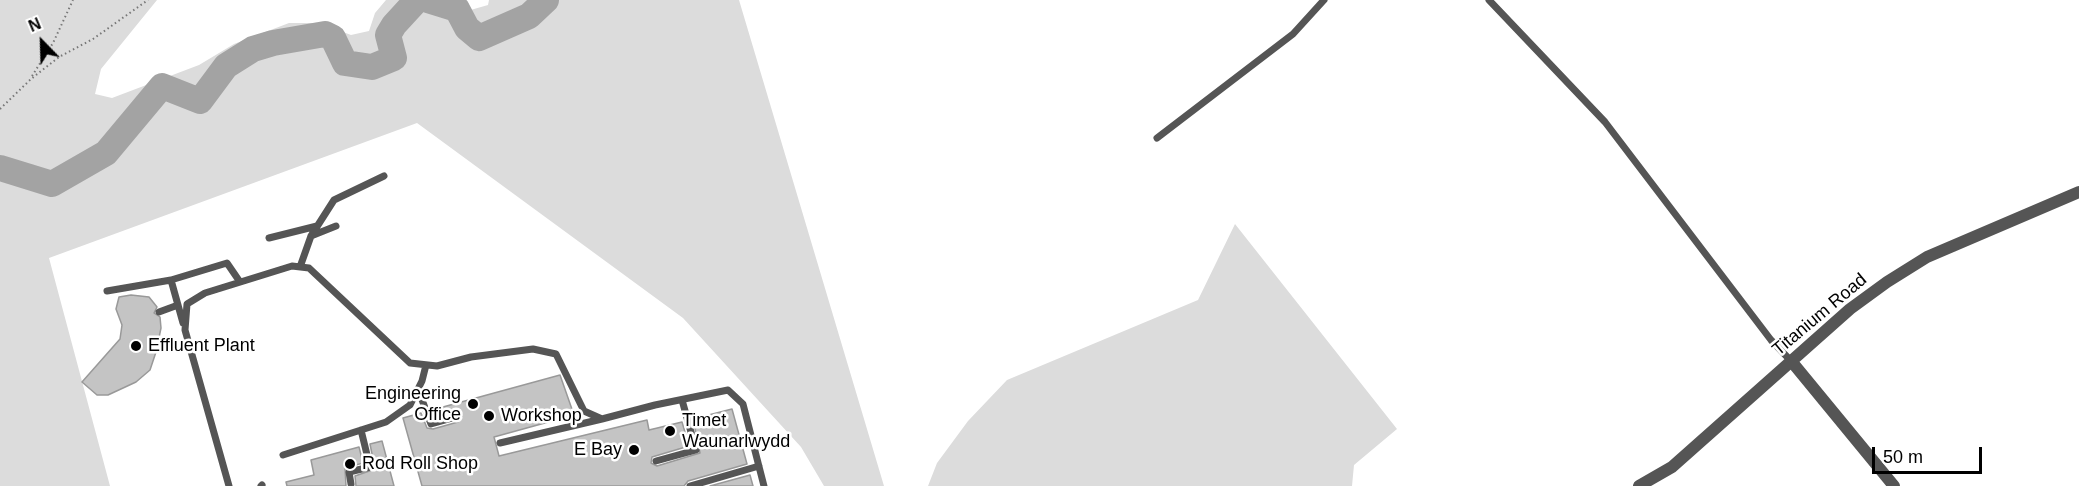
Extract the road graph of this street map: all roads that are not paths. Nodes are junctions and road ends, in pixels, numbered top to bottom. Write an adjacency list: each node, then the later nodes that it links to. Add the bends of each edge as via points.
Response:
1 (1324, 0): 3 (lane, via 1293,34)
2 (1489, 0): 17 (lane, via 1605,122 1771,340)
3 (1157, 138)
4 (384, 176): 6 (lane, via 334,200)
5 (2079, 192): 17 (street, Titanium Road, via 1927,257 1850,309)
6 (317, 226): 8 (lane); 9 (lane)
7 (336, 226): 8 (lane)
8 (311, 236): 10 (lane)
9 (269, 238)
10 (300, 267): 12 (lane); 18 (lane, via 309,268 411,363)
11 (171, 280): 12 (lane, via 227,263); 13 (lane); 14 (lane)
12 (240, 282): 16 (lane, via 205,293 187,304)
13 (107, 291)
14 (178, 305): 15 (lane); 16 (lane)
15 (159, 312)
16 (185, 330): 29 (lane)
17 (1792, 362): 32 (street, Titanium Road, via 1672,467); 33 (street)
18 (426, 365): 19 (lane); 22 (lane, via 533,349 556,354 584,411)
19 (418, 389): 21 (lane, via 431,424); 23 (lane, via 410,405 386,423)
20 (682, 400): 22 (lane); 26 (lane, via 696,450); 27 (lane, via 728,390 742,404)
21 (456, 417)
22 (602, 419): 24 (lane)
23 (361, 430): 25 (lane); 28 (lane, via 370,467 349,472)
24 (500, 443)
25 (283, 455)
26 (656, 461)
27 (759, 466): 30 (lane); 31 (lane)
28 (351, 484)
29 (229, 486)
30 (690, 486)
31 (764, 486)
32 (1639, 486)
33 (1894, 486)

